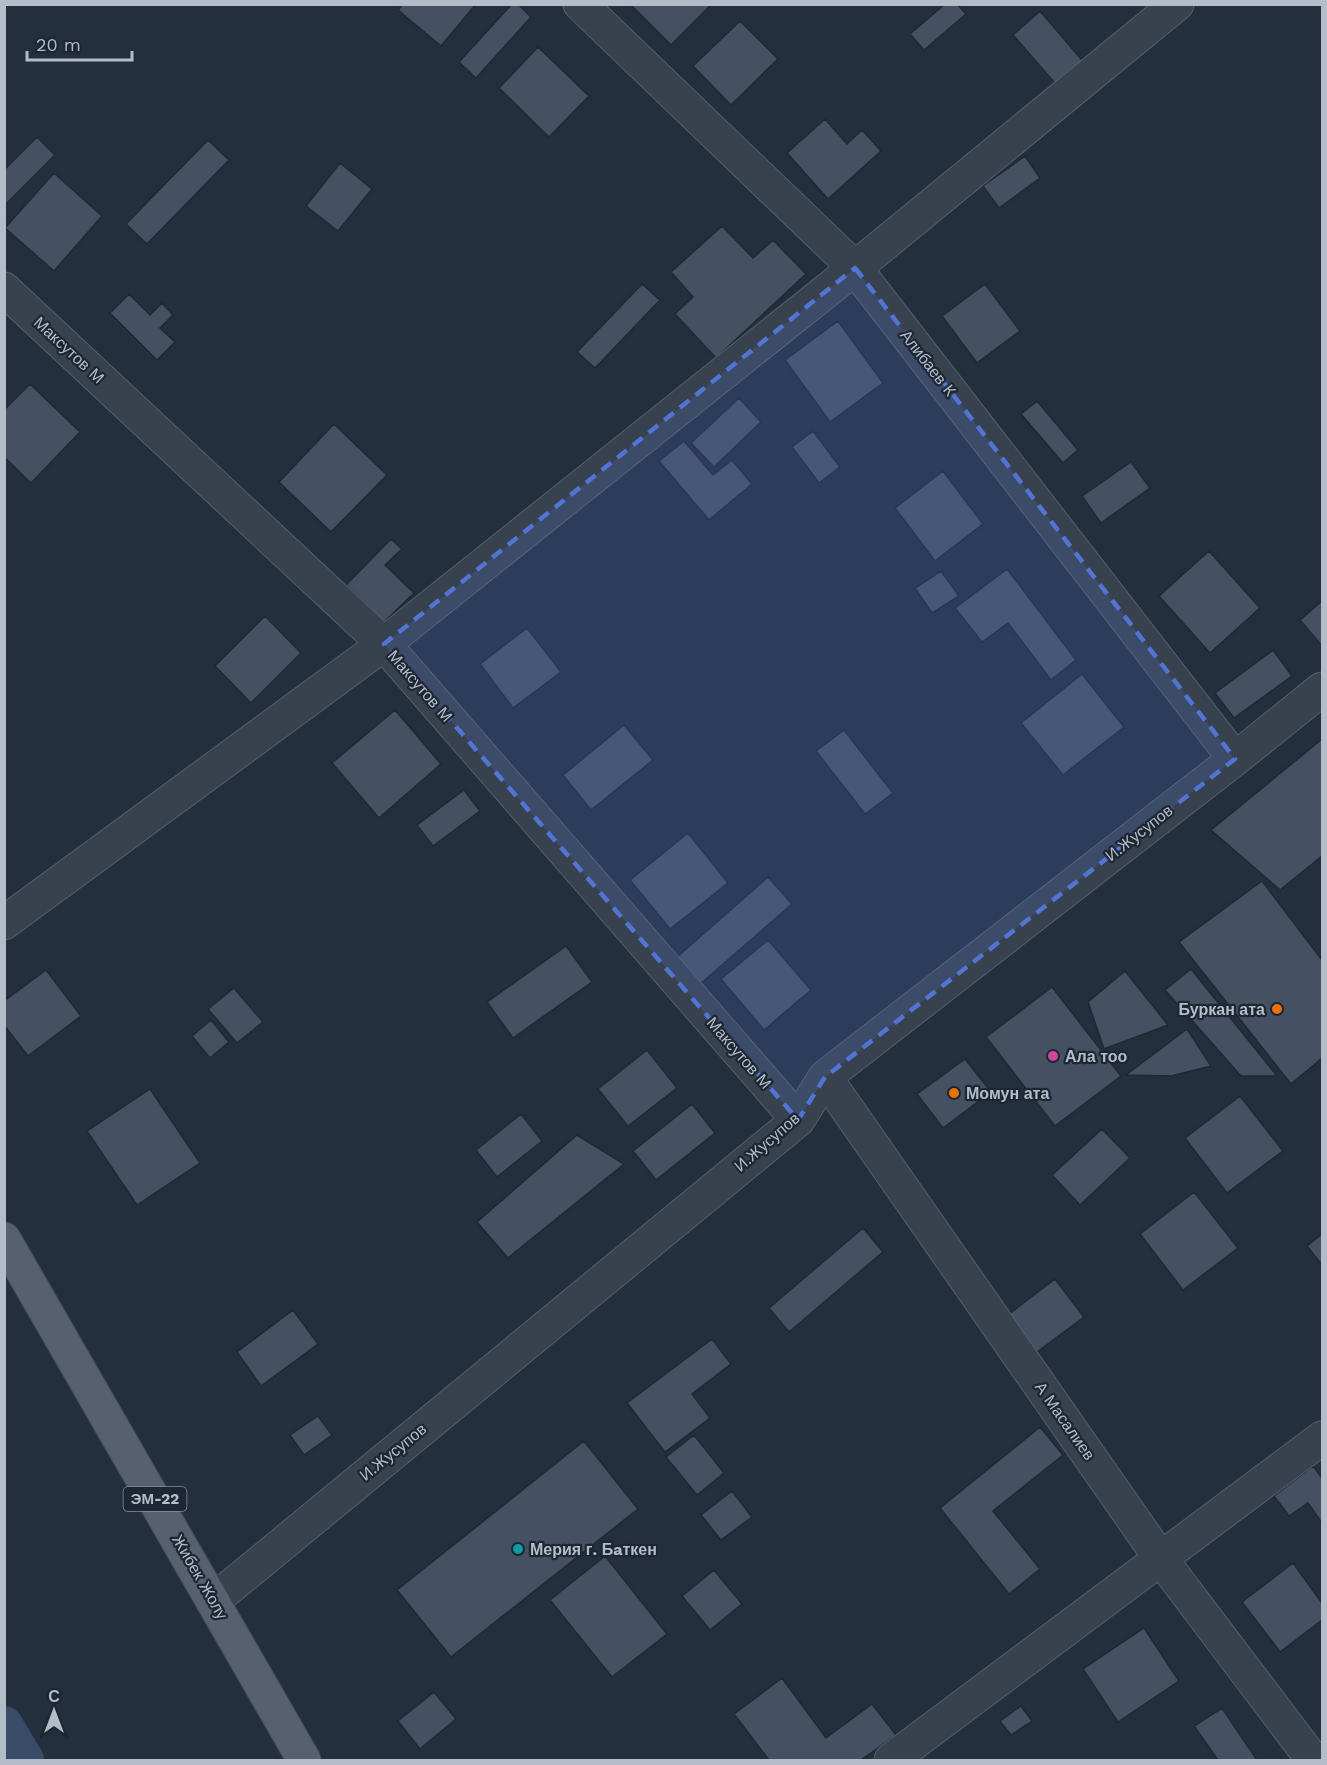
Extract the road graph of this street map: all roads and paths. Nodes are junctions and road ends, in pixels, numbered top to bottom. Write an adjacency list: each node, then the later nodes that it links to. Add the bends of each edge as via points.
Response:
1 (580, 4): 3 (street, Алибаев К)
2 (1177, 4): 3 (street)
3 (855, 268): 5 (street); 7 (street, Алибаев К)
4 (4, 289): 5 (street, Максутов М)
5 (384, 644): 8 (street); 10 (street, Максутов М)
6 (1323, 689): 7 (street, И.Жусупов)
7 (1235, 759): 9 (street, И.Жусупов)
8 (4, 923)
9 (825, 1077): 10 (street, И.Жусупов); 13 (street, А Масалиев)
10 (798, 1120): 14 (street, И.Жусупов)
11 (4, 1239): 14 (main road, Жибек Жолу / ЭМ-22)
12 (1323, 1438): 13 (street)
13 (1161, 1559): 16 (street); 17 (street, А Масалиев)
14 (213, 1601): 15 (main road, Жибек Жолу / ЭМ-22)
15 (304, 1761)
16 (891, 1761)
17 (1313, 1761)

